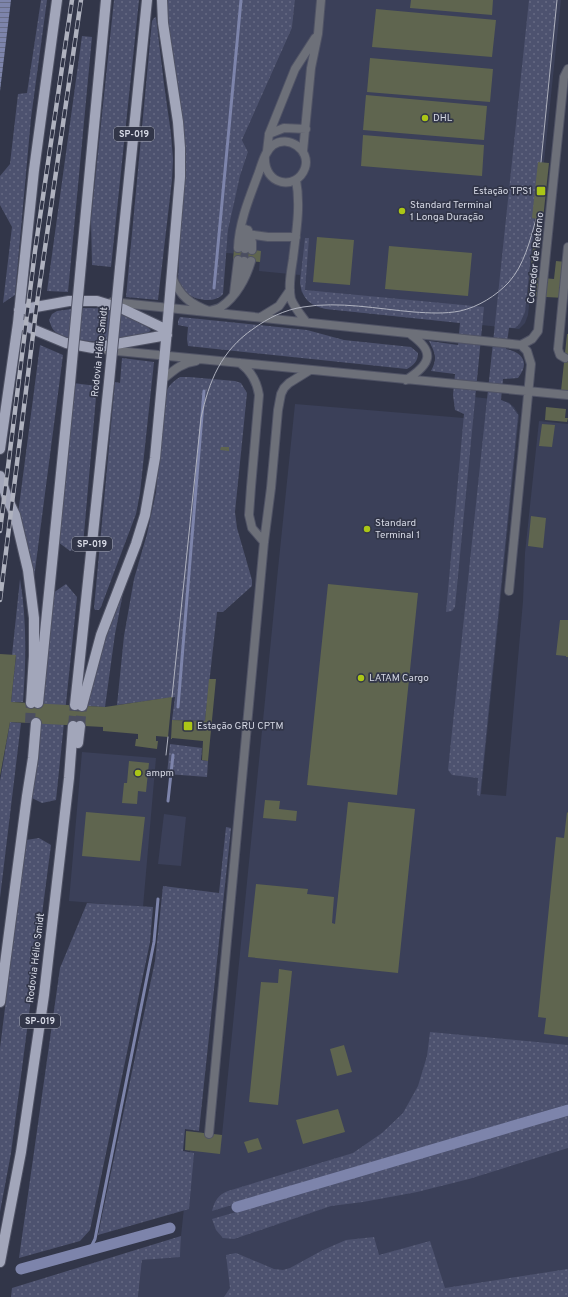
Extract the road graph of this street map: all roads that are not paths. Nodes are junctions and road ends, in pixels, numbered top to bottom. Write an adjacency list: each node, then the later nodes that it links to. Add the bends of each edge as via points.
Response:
1 (57, 0): 22 (main road, via 34,170)
2 (106, 0): 41 (main road, bridge, via 70,383 35,703 34,618 28,570 15,515 4,492)
3 (147, 0): 36 (main road, Rodovia Hélio Smidt / SP-019, bridge, via 78,706 145,515 155,458)
4 (162, 0): 17 (main road, via 180,148)
5 (322, 0): 6 (street)
6 (318, 34): 8 (street, via 311,68); 9 (street, via 295,69)
7 (568, 69): 29 (street, Corredor de Retorno, via 564,77 538,331 532,339)
8 (306, 129): 9 (street, via 284,128); 10 (street)
9 (269, 134): 11 (street)
10 (303, 151): 11 (street, via 289,141 273,145); 12 (street, via 305,167)
11 (266, 154): 12 (street, via 264,164 272,178 280,182); 13 (street, via 249,196 243,220)
12 (296, 180): 14 (street, via 299,194)
13 (245, 234): 14 (street); 16 (street)
14 (296, 237): 18 (street)
15 (568, 247): 32 (street, via 558,349 560,355)
16 (245, 249)
17 (172, 277): 21 (main road); 23 (street, via 183,296 196,306)
18 (290, 290): 24 (street, via 279,306); 25 (street, via 295,306)
19 (234, 294): 19 (street, via 244,279 244,261); 23 (street, via 220,307)
20 (97, 300): 21 (street); 22 (main road, via 69,301); 27 (main road, via 124,309)
21 (169, 307): 23 (street); 27 (main road)
22 (19, 310): 26 (main road)
23 (209, 311): 24 (street)
24 (261, 317): 25 (street)
25 (306, 322): 28 (street)
26 (18, 323): 30 (main road, via 66,343); 40 (main road)
27 (167, 332): 30 (main road); 31 (main road)
28 (409, 334): 29 (street); 37 (street, via 426,349 427,360 421,370)
29 (517, 344): 38 (street, via 527,352 531,364)
30 (93, 348): 31 (street)
31 (165, 356): 33 (street); 36 (main road)
32 (565, 358)
33 (206, 360): 34 (street); 36 (street, via 189,362 177,367)
34 (240, 363): 35 (street); 42 (street, via 250,372 258,386 250,515 252,528)
35 (310, 370): 37 (street); 42 (street, via 289,383 279,400)
36 (162, 380)
37 (406, 380): 38 (street)
38 (528, 392): 39 (street); 43 (street)
39 (568, 395)
40 (0, 449)
41 (0, 476)
42 (264, 542): 47 (street)
43 (509, 591)
44 (33, 723): 46 (main road, via 33,758)
45 (76, 726): 48 (main road, Rodovia Hélio Smidt / SP-019, via 76,756 69,778 43,1003 21,1152)
46 (0, 1002)
47 (209, 1134)
48 (0, 1262)

